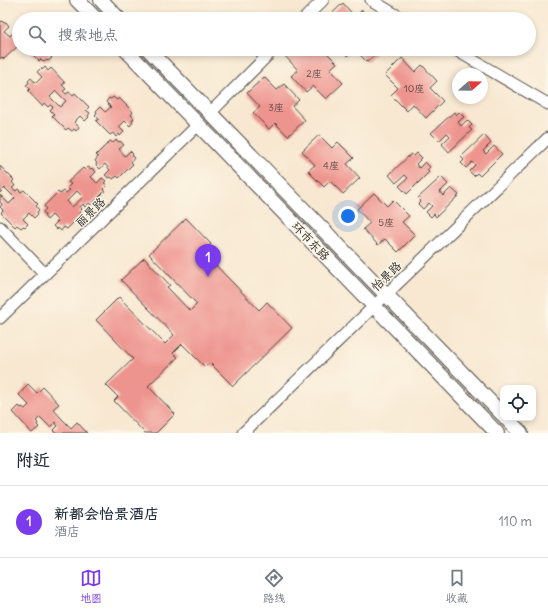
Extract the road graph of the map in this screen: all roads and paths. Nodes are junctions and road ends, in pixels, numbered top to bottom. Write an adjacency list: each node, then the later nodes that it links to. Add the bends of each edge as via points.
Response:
1 (77, 0): 5 (main road)
2 (101, 0): 6 (main road)
3 (323, 0): 7 (street)
4 (371, 0): 8 (street)
5 (89, 12)
6 (112, 12)
7 (311, 12)
8 (391, 12)
9 (132, 56): 15 (main road, 环市东路)
10 (155, 56): 14 (main road, 环市东路)
11 (267, 56): 14 (street)
12 (466, 56): 13 (street)
13 (548, 104)
14 (210, 113): 19 (main road, 环市东路)
15 (198, 125): 18 (street, 丽景路); 20 (main road, 环市东路)
16 (548, 138): 19 (street, 怡景路)
17 (0, 227): 18 (street)
18 (45, 274): 21 (street, 丽景路)
19 (386, 294): 20 (street, 怡景路); 22 (main road, 环市东路)
20 (374, 306): 24 (street, 怡景路); 25 (main road, 环市东路)
21 (0, 318)
22 (500, 412)
23 (509, 421): 26 (main road)
24 (243, 433)
25 (497, 433)
26 (521, 433)

